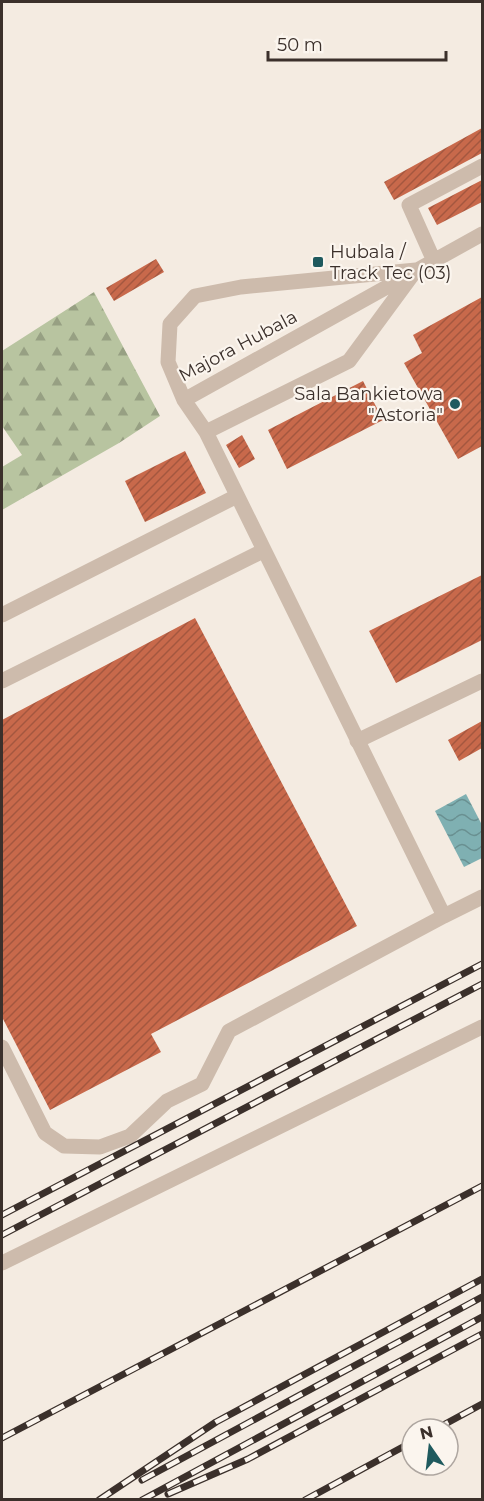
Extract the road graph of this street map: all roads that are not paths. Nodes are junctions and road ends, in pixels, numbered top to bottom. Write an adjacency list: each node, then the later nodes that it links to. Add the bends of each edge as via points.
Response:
1 (483, 166): 3 (street, via 409,205)
2 (483, 234): 3 (street, Majora Hubala)
3 (434, 261): 4 (street, Majora Hubala)
4 (416, 270): 5 (street, Majora Hubala); 5 (street, Majora Hubala, via 241,287 195,297 170,324 168,362); 6 (street, via 349,361)
5 (184, 400): 6 (street)
6 (206, 432): 7 (street)
7 (237, 496): 8 (street); 9 (street)
8 (264, 551): 10 (street); 12 (street)
9 (2, 615)
10 (2, 681)
11 (483, 681): 12 (street)
12 (357, 741): 14 (street)
13 (483, 897): 14 (street)
14 (444, 916): 16 (street, via 229,1031 202,1084 167,1101 130,1136 99,1147 64,1146 45,1133)
15 (483, 1028): 17 (street)
16 (2, 1047)
17 (2, 1263)

